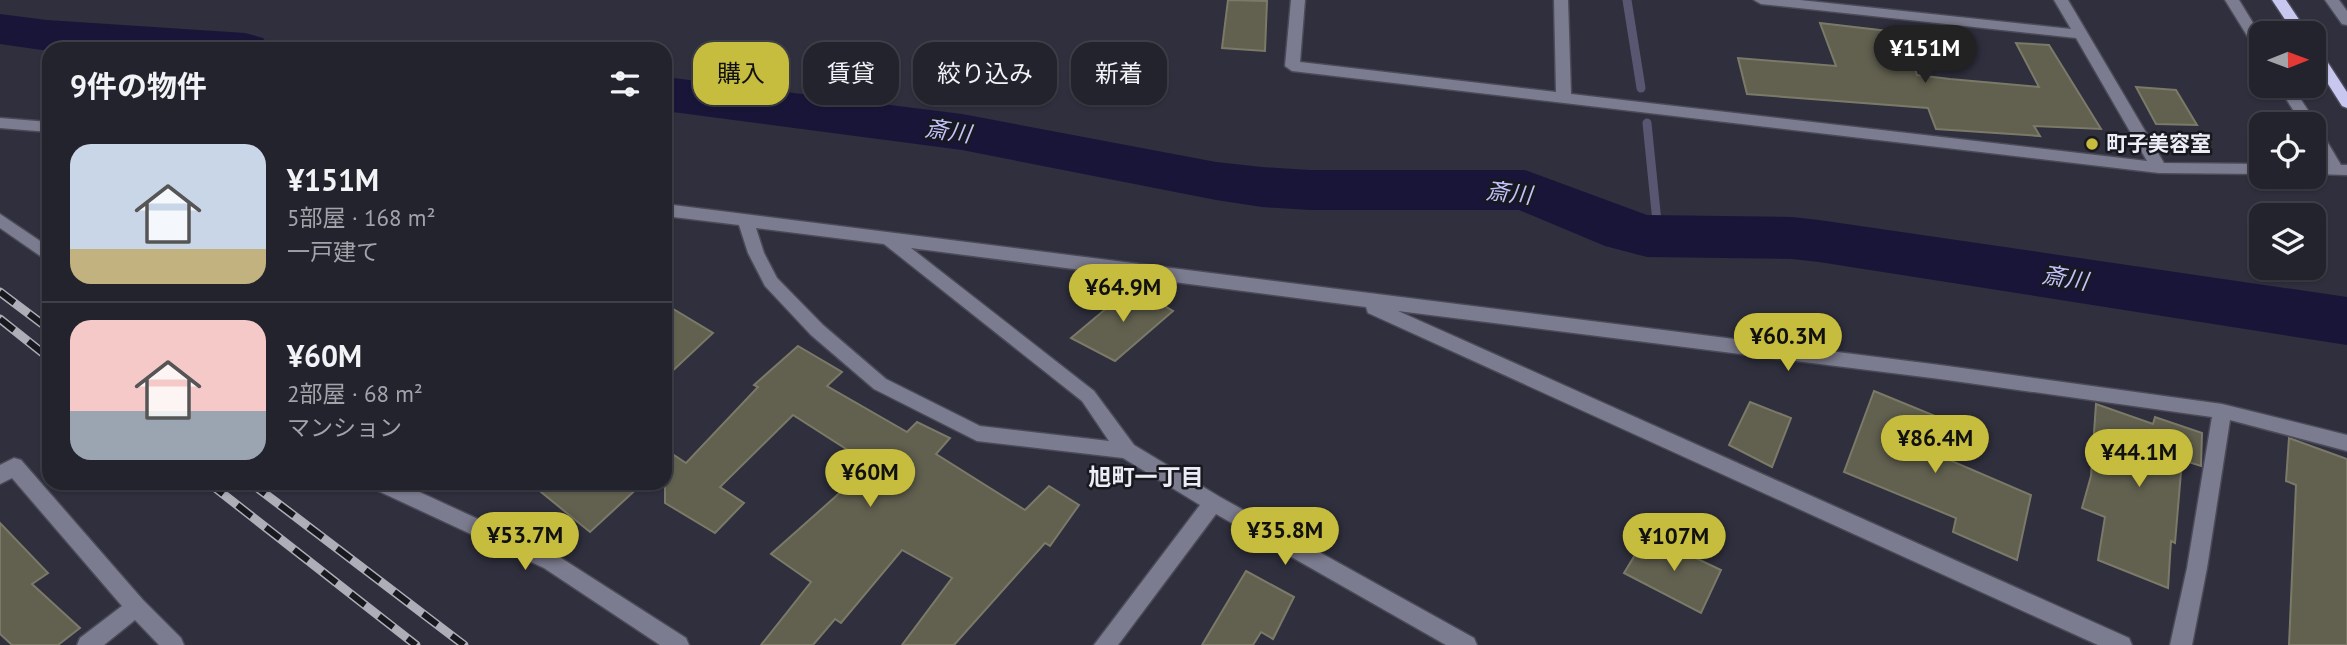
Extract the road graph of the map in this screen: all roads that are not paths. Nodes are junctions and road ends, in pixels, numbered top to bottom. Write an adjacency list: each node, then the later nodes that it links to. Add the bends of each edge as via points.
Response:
1 (1298, 0): 13 (street, via 1292,66)
2 (1561, 0): 13 (street)
3 (1761, 0): 11 (street)
4 (2061, 0): 11 (street)
5 (2232, 0): 10 (street)
6 (2279, 0): 8 (main road)
7 (2332, 0): 9 (street)
8 (2293, 21)
9 (2347, 21)
10 (2249, 28)
11 (2079, 34): 18 (street)
12 (2326, 71): 14 (main road)
13 (1564, 97): 18 (street)
14 (2347, 103)
15 (0, 123): 16 (street)
16 (42, 126)
17 (2326, 148): 20 (street)
18 (2159, 168): 19 (street)
19 (2249, 169)
20 (2342, 170)
21 (672, 211): 23 (street)
22 (0, 220): 25 (street)
23 (746, 222): 24 (street); 29 (street, via 771,282 817,330 880,384 977,433)
24 (887, 238): 26 (street); 29 (street, via 1088,396)
25 (42, 251)
26 (1358, 300): 27 (street); 39 (street)
27 (2222, 411): 28 (street); 40 (street)
28 (2347, 443)
29 (1127, 451): 32 (street)
30 (0, 475): 33 (street, via 15,466)
31 (396, 490): 36 (street, via 551,562)
32 (1213, 503): 37 (street); 38 (street)
33 (136, 607): 34 (street); 35 (street)
34 (88, 645)
35 (173, 645)
36 (678, 645)
37 (1105, 645)
38 (1466, 645)
39 (2121, 645)
40 (2181, 645)

